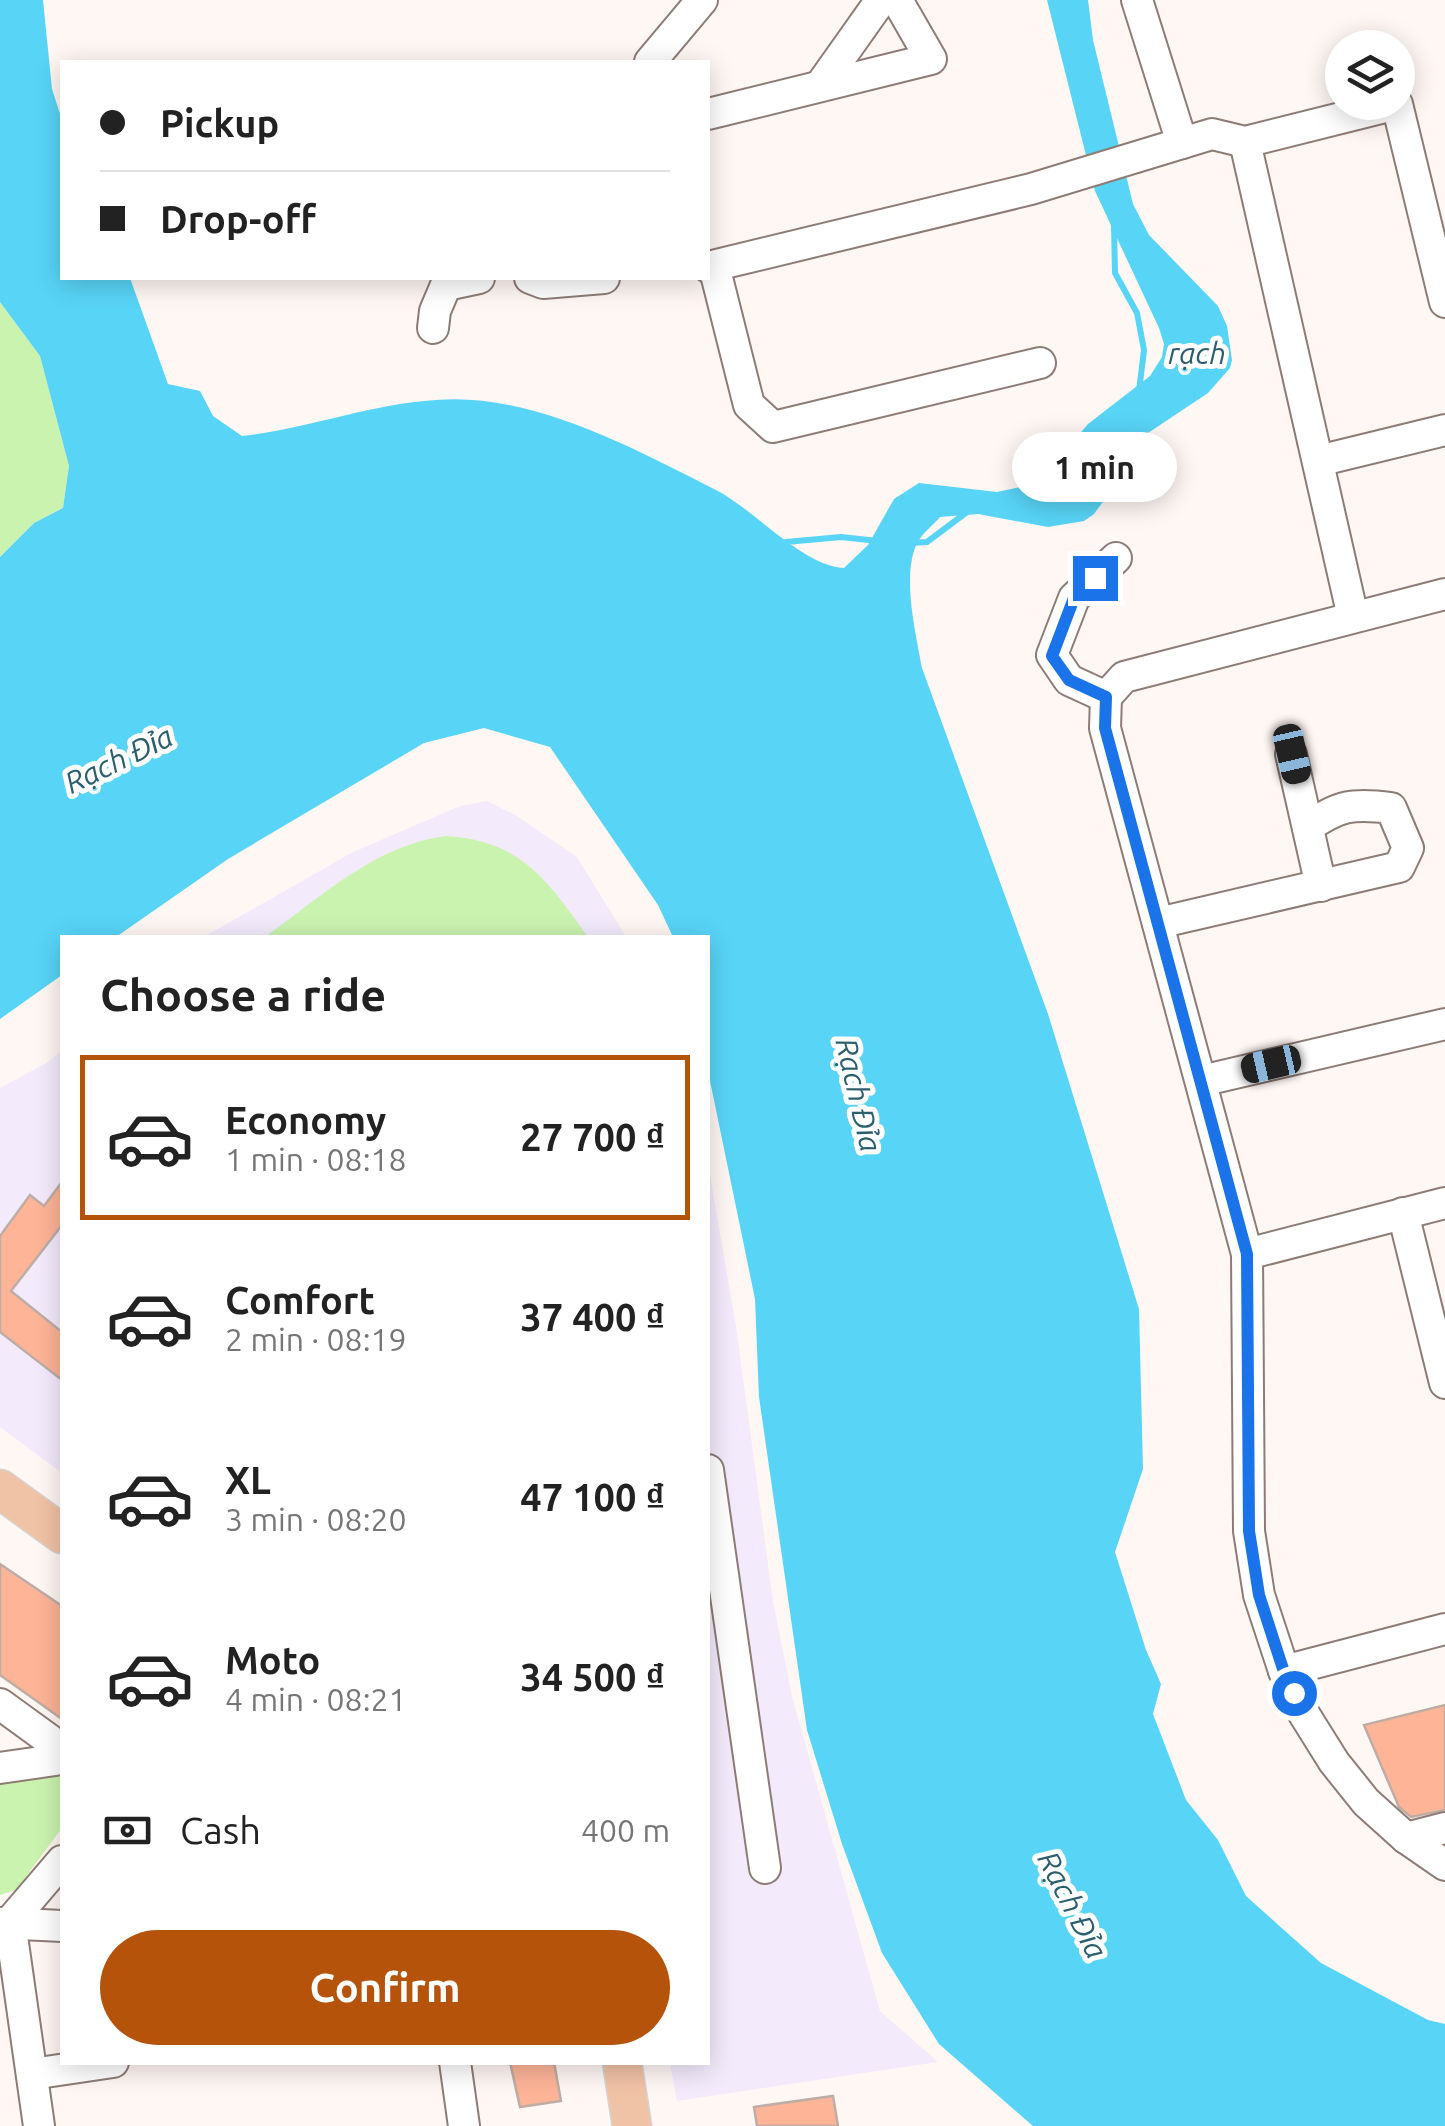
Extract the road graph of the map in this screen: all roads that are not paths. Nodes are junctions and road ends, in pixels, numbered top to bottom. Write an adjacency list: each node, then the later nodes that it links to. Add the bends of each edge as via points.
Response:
1 (702, 0): 5 (street)
2 (881, 0): 6 (street)
3 (898, 0): 6 (street, via 932,59)
4 (1138, 0): 9 (street)
5 (652, 60)
6 (820, 86): 7 (street)
7 (710, 114)
8 (1245, 142): 9 (street, via 1212,134); 14 (street, via 1397,104); 18 (street)
9 (1182, 143): 10 (street, via 1031,190)
10 (711, 267): 16 (street, via 749,405 773,428)
11 (468, 280): 15 (street, via 446,284)
12 (536, 280): 13 (street)
13 (574, 280)
14 (1445, 302)
15 (434, 328)
16 (1040, 363)
17 (1445, 430): 18 (street)
18 (1318, 461): 21 (street)
19 (1116, 558): 22 (street, via 1074,598 1052,656 1069,680)
20 (1445, 594): 21 (street)
21 (1353, 616): 22 (street, via 1124,677)
22 (1106, 697): 26 (street, via 1105,728)
23 (1292, 754): 24 (street)
24 (1308, 827): 25 (street); 25 (street, via 1333,809 1391,808 1408,848 1399,867)
25 (1321, 886): 26 (street)
26 (1158, 924): 28 (street)
27 (1445, 1024): 28 (street)
28 (1201, 1080): 31 (street)
29 (1445, 1203): 30 (street)
30 (1403, 1213): 31 (street); 32 (street)
31 (1247, 1254): 37 (street, via 1249,1531 1259,1595)
32 (1444, 1374)
33 (710, 1484): 46 (street)
34 (0, 1489): 35 (main road)
35 (60, 1533)
36 (1445, 1629): 37 (street)
37 (1284, 1672): 43 (street, via 1334,1762)
38 (0, 1704): 39 (street)
39 (60, 1748)
40 (60, 1758): 41 (street)
41 (0, 1768)
42 (1445, 1828): 43 (street)
43 (1406, 1838): 45 (street)
44 (60, 1863): 47 (street)
45 (1445, 1865)
46 (766, 1868)
47 (5, 1922): 48 (street); 52 (street)
48 (60, 1926)
49 (93, 2065): 52 (street)
50 (455, 2065): 54 (street)
51 (622, 2065): 55 (main road)
52 (32, 2074): 53 (street)
53 (39, 2126)
54 (464, 2126)
55 (632, 2126)

